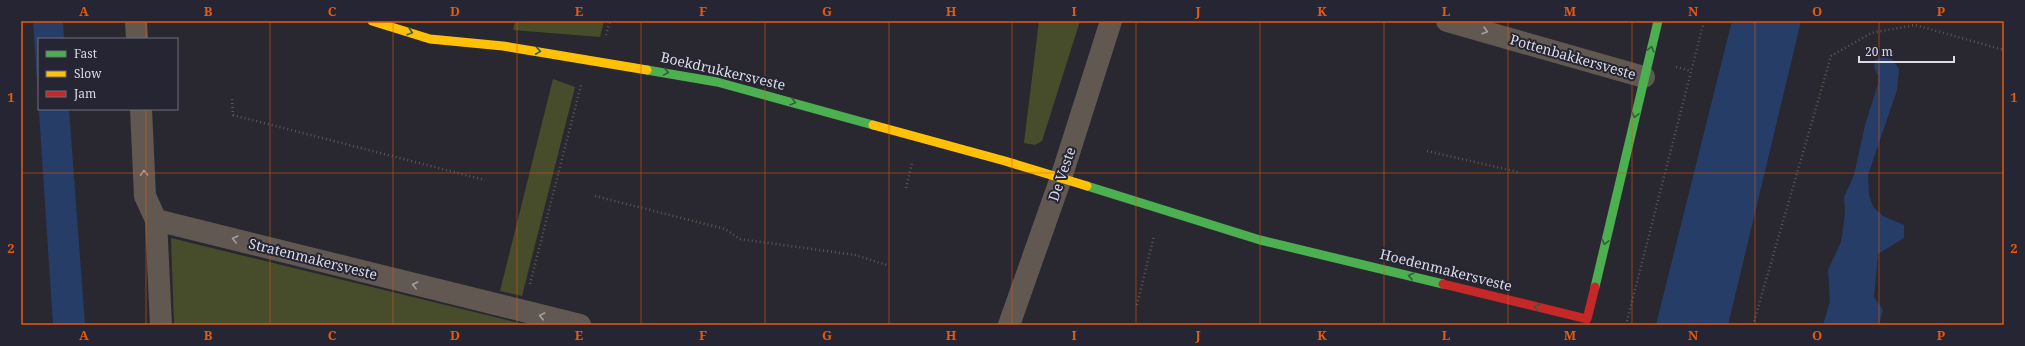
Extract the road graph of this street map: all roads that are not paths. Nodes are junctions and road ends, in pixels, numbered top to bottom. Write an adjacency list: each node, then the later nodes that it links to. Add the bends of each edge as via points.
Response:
1 (136, 21): 6 (street)
2 (372, 21): 9 (street, Boekdrukkersveste, one-way to 9, via 430,39 503,46 717,82)
3 (1111, 21): 9 (street, De Veste)
4 (1447, 21): 7 (street, Pottenbakkersveste, one-way to 7)
5 (1658, 21): 7 (street, Pottenbakkersveste, one-way to 5)
6 (137, 38)
7 (1644, 77): 11 (street, Hoedenmakersveste, one-way to 11)
8 (141, 110): 10 (street, one-way to 8, via 145,196)
9 (1061, 178): 11 (street, Hoedenmakersveste, one-way to 9, via 1260,240); 14 (street, De Veste)
10 (156, 220): 12 (street); 13 (street, Stratenmakersveste, one-way to 10)
11 (1586, 322)
12 (161, 325)
13 (580, 325)
14 (1009, 325)

